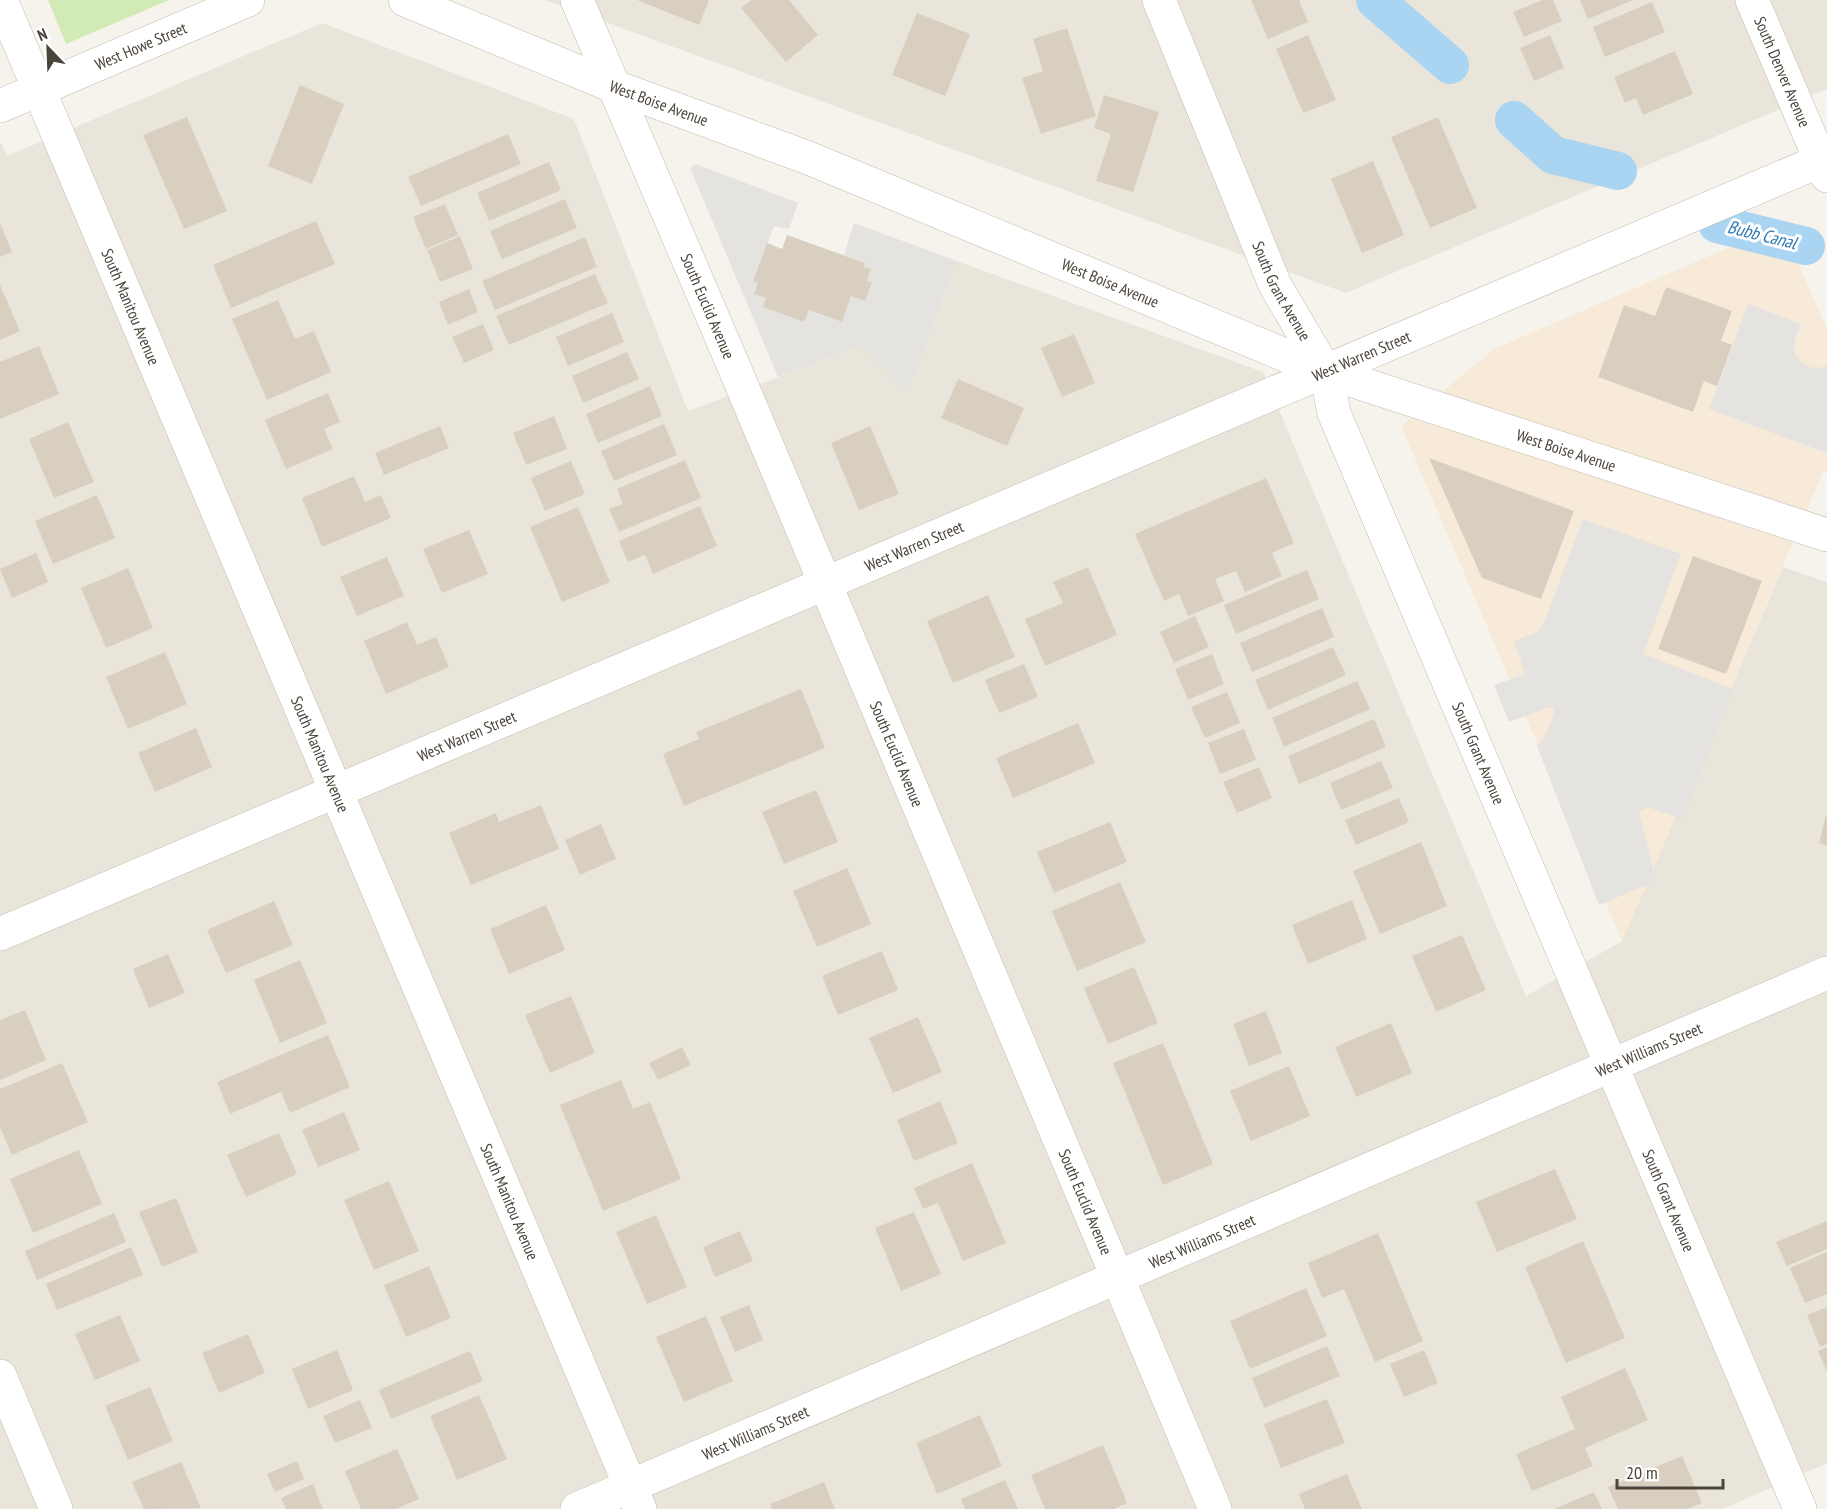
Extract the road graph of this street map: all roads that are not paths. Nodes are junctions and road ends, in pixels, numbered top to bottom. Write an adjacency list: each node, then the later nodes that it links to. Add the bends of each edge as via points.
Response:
1 (1, 0): 8 (street, South Manitou Avenue)
2 (248, 0): 8 (street, West Howe Street)
3 (405, 0): 7 (street, West Boise Avenue)
4 (577, 0): 7 (street, South Euclid Avenue)
5 (1159, 0): 11 (street, South Grant Avenue, via 1275,285)
6 (1752, 0): 10 (street, South Denver Avenue)
7 (613, 86): 11 (street, West Boise Avenue, via 806,157); 13 (street, South Euclid Avenue)
8 (39, 89): 9 (street, West Howe Street); 14 (street, South Manitou Avenue)
9 (0, 106)
10 (1825, 165): 11 (street, West Warren Street)
11 (1326, 372): 12 (street, West Boise Avenue); 13 (street, West Warren Street); 17 (street, South Grant Avenue, via 1334,413)
12 (1827, 535)
13 (825, 584): 14 (street, West Warren Street); 18 (street, South Euclid Avenue)
14 (336, 792): 15 (street, West Warren Street); 20 (street, South Manitou Avenue)
15 (0, 934)
16 (1827, 973): 17 (street, West Williams Street)
17 (1611, 1066): 18 (street, West Williams Street); 24 (street, South Grant Avenue)
18 (1117, 1277): 20 (street, West Williams Street); 23 (street, South Euclid Avenue)
19 (0, 1376): 21 (street)
20 (635, 1498): 22 (street, West Williams Street)
21 (56, 1509)
22 (577, 1509)
23 (1215, 1509)
24 (1800, 1509)

